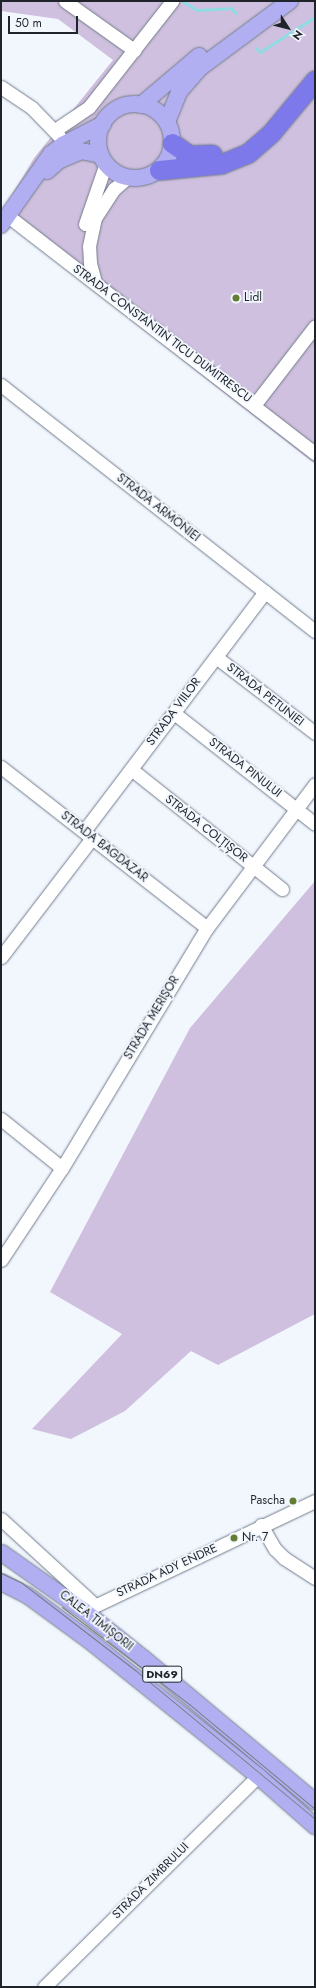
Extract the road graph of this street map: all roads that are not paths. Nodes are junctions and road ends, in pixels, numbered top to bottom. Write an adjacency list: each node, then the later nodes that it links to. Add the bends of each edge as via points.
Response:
1 (65, 1): 5 (street)
2 (172, 1): 5 (street)
3 (290, 1): 4 (main road)
4 (268, 17): 8 (main road, via 208,50); 9 (main road, via 201,67 179,92)
5 (134, 50): 11 (street, via 89,108)
6 (315, 80): 12 (highway, via 268,127 243,144 215,153 194,155 183,152); 15 (highway, via 271,134 248,152 221,164)
7 (1, 87): 11 (street, via 32,108)
8 (141, 105): 9 (main road, via 156,111); 10 (main road, via 123,106 115,110)
9 (167, 122): 12 (main road)
10 (103, 124): 13 (main road); 14 (main road, via 99,136)
11 (55, 130): 13 (street)
12 (172, 143): 15 (main road, via 168,158)
13 (64, 144): 17 (main road, via 48,158)
14 (103, 159): 16 (main road, via 115,172); 17 (main road, via 81,151 58,161); 19 (street, via 83,231 84,253)
15 (159, 170): 16 (main road, via 148,176)
16 (128, 178): 19 (street, via 114,189 95,218 90,233)
17 (17, 203): 18 (main road)
18 (3, 222): 20 (street, STRADA CONSTANTIN TICU DUMITRESCU)
19 (90, 263): 20 (street)
20 (95, 282): 23 (street, STRADA CONSTANTIN TICU DUMITRESCU)
21 (315, 326): 23 (street)
22 (1, 385): 25 (street, STRADA ARMONIEI)
23 (255, 404): 24 (street, STRADA CONSTANTIN TICU DUMITRESCU)
24 (315, 453)
25 (265, 592): 26 (street, STRADA ARMONIEI); 27 (street, STRADA VIILOR)
26 (315, 631)
27 (216, 656): 28 (street, STRADA VIILOR); 29 (street, STRADA PETUNIEI)
28 (174, 713): 31 (street, STRADA VIILOR); 33 (street, STRADA PINULUI)
29 (315, 733)
30 (1, 766): 35 (street, STRADA BAGDAZAR)
31 (131, 769): 35 (street, STRADA VIILOR); 36 (street, STRADA COLȚIȘOR)
32 (315, 784): 33 (street, STRADA MERIȘOR)
33 (297, 809): 34 (street, STRADA PINULUI); 36 (street, STRADA MERIȘOR)
34 (315, 824)
35 (88, 835): 38 (street, STRADA BAGDAZAR); 39 (street, STRADA VIILOR)
36 (254, 867): 37 (street, STRADA COLȚIȘOR); 38 (street, STRADA MERIȘOR)
37 (282, 889)
38 (207, 928): 41 (street, STRADA MERIȘOR)
39 (1, 957)
40 (1, 1119): 41 (street)
41 (62, 1168): 42 (street, STRADA MERIȘOR)
42 (1, 1260)
43 (315, 1501): 45 (street, STRADA ADY ENDRE)
44 (1, 1519): 50 (street)
45 (261, 1525): 48 (street, via 275,1549 284,1558); 50 (street, STRADA ADY ENDRE)
46 (1, 1553): 47 (main road, DN69, via 5,1565); 50 (main road, CALEA TIMIȘORII / DN69)
47 (1, 1576)
48 (315, 1578)
49 (1, 1582): 51 (main road, CALEA TIMIȘORII / DN69, via 27,1595 77,1631)
50 (89, 1608): 52 (main road, CALEA TIMIȘORII / DN69)
51 (258, 1776): 53 (main road, CALEA TIMIȘORII / DN69); 54 (street, STRADA ZIMBRULUI)
52 (315, 1802)
53 (315, 1826)
54 (44, 1987)

